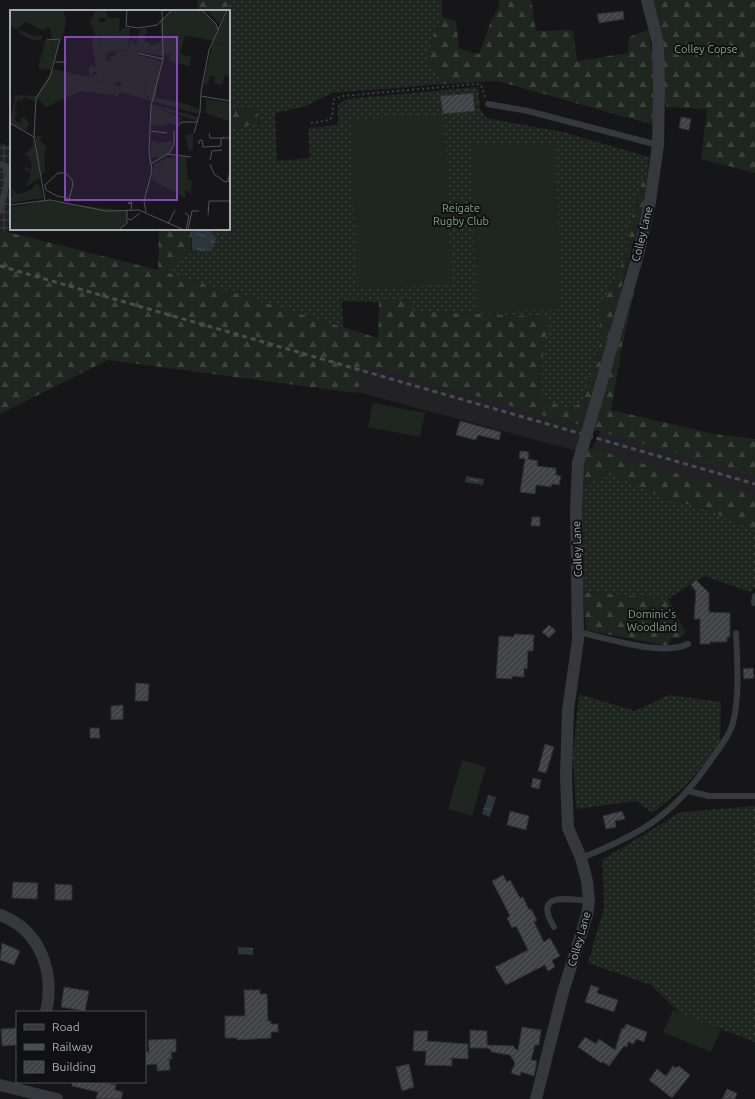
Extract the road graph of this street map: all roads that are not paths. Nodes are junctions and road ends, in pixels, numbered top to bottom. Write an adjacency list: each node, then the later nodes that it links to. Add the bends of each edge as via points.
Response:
1 (647, 0): 3 (street, Colley Lane, via 658,44)
2 (488, 104): 3 (lane, via 528,111)
3 (658, 144): 8 (street, Colley Lane, bridge, via 650,202 639,251 578,463)
4 (0, 164): 5 (lane, via 6,167 9,174)
5 (0, 211)
6 (755, 596): 7 (lane)
7 (754, 603)
8 (578, 632): 10 (lane, via 655,648 679,649); 13 (street, Colley Lane, via 568,710 566,776 568,828)
9 (736, 632): 11 (lane, via 737,694 733,724 698,779)
10 (688, 644)
11 (688, 790): 12 (lane, via 709,796); 13 (lane, via 673,808 653,824 619,843)
12 (755, 796)
13 (581, 858): 14 (street, Colley Lane)
14 (589, 901): 16 (lane, via 564,898 553,900 547,906 547,915); 21 (street, Colley Lane)
15 (0, 915): 17 (street, via 27,933 42,954 50,983)
16 (554, 927)
17 (46, 1011)
18 (0, 1085): 19 (street)
19 (26, 1091): 20 (street)
20 (57, 1099)
21 (536, 1099)

